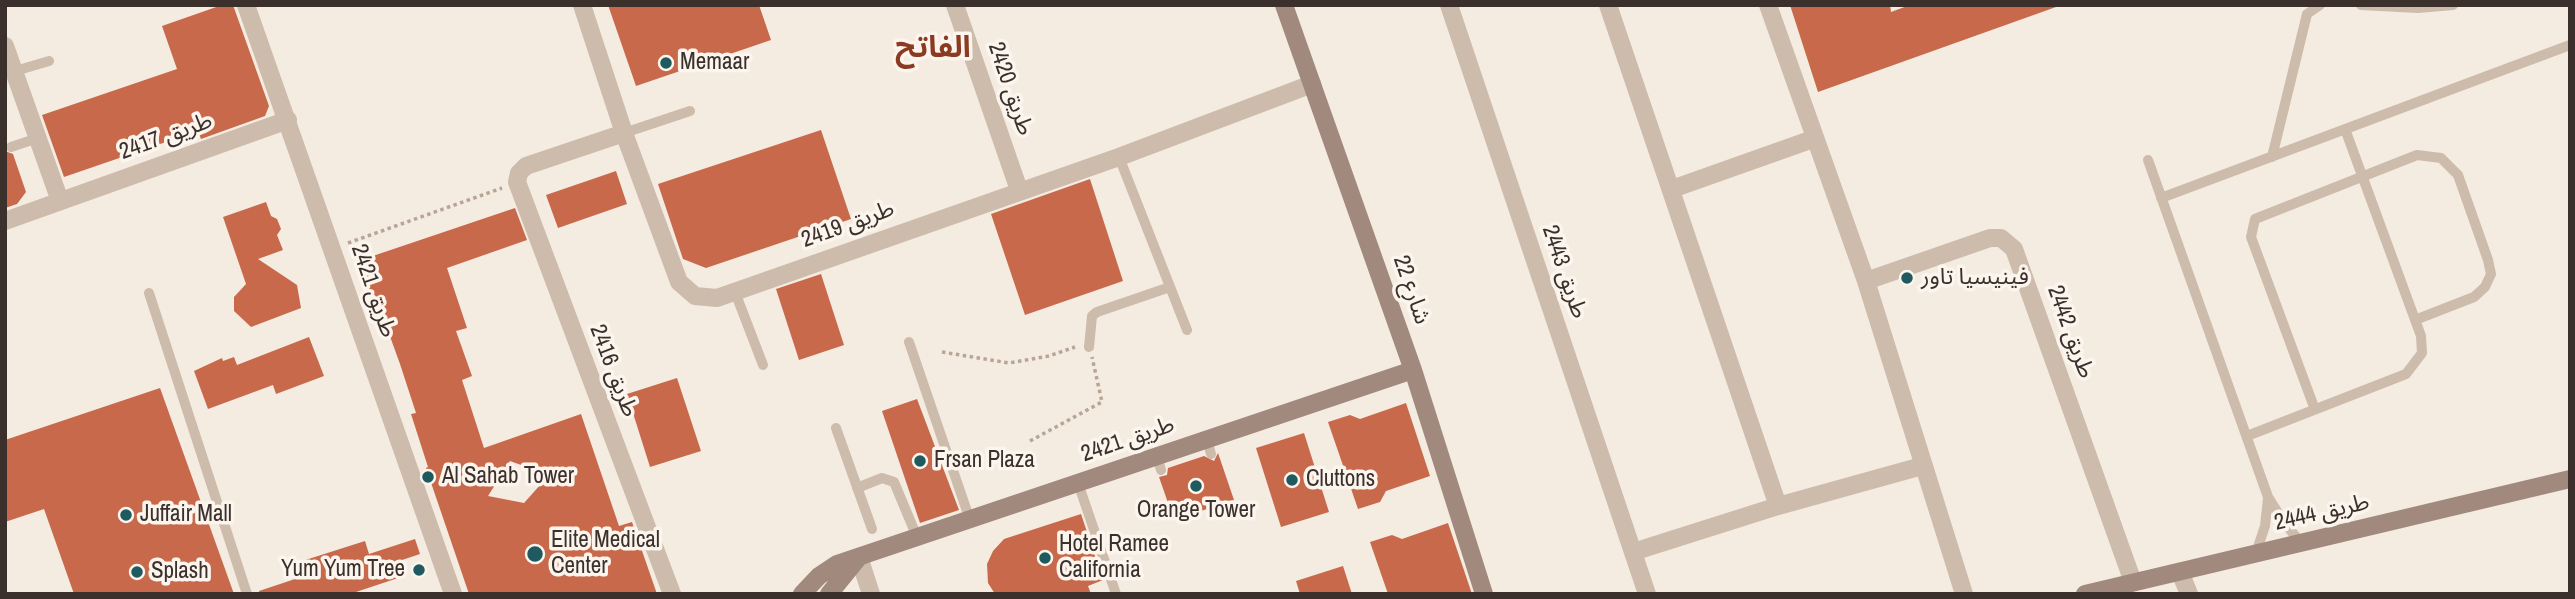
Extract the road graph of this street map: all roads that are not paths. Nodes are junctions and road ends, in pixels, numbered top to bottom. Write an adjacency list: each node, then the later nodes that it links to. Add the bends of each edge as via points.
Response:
1 (246, 5): 17 (street, طريق 2421)
2 (582, 5): 19 (street, طريق 2419)
3 (955, 5): 28 (street, طريق 2420)
4 (1284, 5): 15 (street, شارع 22)
5 (1608, 5): 27 (street)
6 (1768, 5): 21 (street)
7 (2320, 5): 24 (lane, via 2307,14)
8 (2361, 5): 9 (lane)
9 (2453, 5)
10 (1451, 6): 55 (street, طريق 2443)
11 (5, 46): 14 (street)
12 (2570, 46): 18 (lane)
13 (49, 61): 14 (lane)
14 (10, 72): 20 (street)
15 (1312, 84): 23 (street, طريق 2419); 41 (street, شارع 22)
16 (691, 111): 19 (lane)
17 (288, 120): 30 (street, طريق 2417); 62 (street, طريق 2421)
18 (2345, 130): 24 (lane); 26 (lane)
19 (624, 133): 34 (street, طريق 2419, via 679,282 695,296 717,298); 63 (street, طريق 2416, via 522,174)
20 (38, 138): 22 (lane); 30 (street)
21 (1813, 139): 27 (street); 32 (street)
22 (11, 147)
23 (1119, 156): 28 (street, طريق 2419); 33 (lane)
24 (2272, 157): 29 (lane)
25 (2148, 160): 29 (lane)
26 (2362, 176): 36 (lane); 36 (lane, via 2425,154 2441,158 2458,174 2491,267 2489,281 2474,297); 42 (lane, via 2260,215 2252,224 2251,237)
27 (1672, 189): 50 (street)
28 (1019, 190): 34 (street, طريق 2419, via 1003,200)
29 (2161, 198): 44 (lane)
30 (60, 201): 31 (street, طريق 2417)
31 (5, 220)
32 (1866, 281): 45 (street); 59 (street, طريق 2442, via 1990,238 2001,238 2014,249)
33 (1170, 287): 37 (lane); 39 (lane, via 1097,312 1092,316)
34 (735, 292): 40 (lane)
35 (149, 293): 61 (lane)
36 (2415, 320): 42 (lane, via 2423,345 2413,369)
37 (1187, 330)
38 (909, 342): 51 (lane)
39 (1089, 347)
40 (763, 365)
41 (1413, 370): 47 (street, طريق 2421, via 1159,464); 67 (street, شارع 22)
42 (2314, 407): 44 (lane)
43 (836, 428): 48 (lane)
44 (2246, 436): 49 (lane)
45 (1922, 466): 50 (street); 69 (street)
46 (2570, 479): 54 (street, طريق 2444)
47 (1078, 483): 51 (street, طريق 2421); 66 (lane)
48 (857, 488): 52 (lane); 53 (lane, via 882,478 891,480)
49 (2268, 497): 54 (lane); 56 (lane)
50 (1778, 506): 55 (street)
51 (970, 520): 53 (street, طريق 2421)
52 (872, 529)
53 (917, 537): 57 (street, طريق 2421)
54 (2301, 543): 56 (street, طريق 2444)
55 (1633, 552): 68 (street, طريق 2443)
56 (2256, 553): 58 (street, طريق 2444)
57 (859, 557): 60 (street); 64 (street, طريق 2421, via 837,564); 65 (street)
58 (2180, 572): 59 (street, طريق 2444); 71 (street)
59 (2133, 582): 70 (street, طريق 2444)
60 (831, 592)
61 (247, 594)
62 (453, 594)
63 (672, 594)
64 (802, 594)
65 (871, 594)
66 (1115, 594)
67 (1484, 594)
68 (1647, 594)
69 (1964, 594)
70 (2085, 594)
71 (2189, 594)

